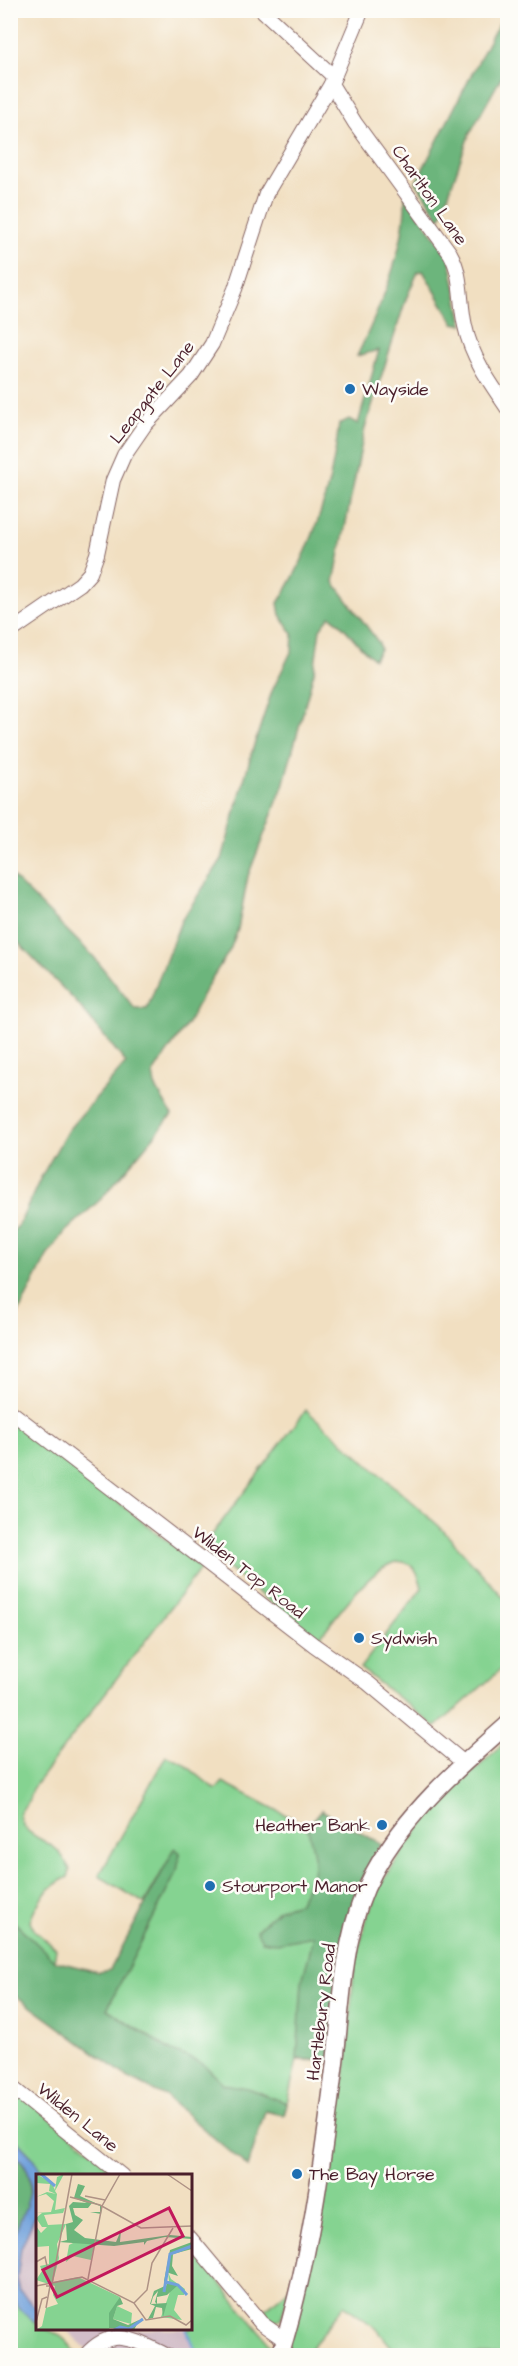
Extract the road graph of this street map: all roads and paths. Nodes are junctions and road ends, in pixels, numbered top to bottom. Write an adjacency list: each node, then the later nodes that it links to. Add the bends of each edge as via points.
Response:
1 (262, 10): 3 (street, Charlton Lane)
2 (362, 10): 3 (street)
3 (332, 81): 4 (street, Charlton Lane, via 355,123 456,264 465,325 478,362); 5 (street, Leapgate Lane, via 266,194 235,289 212,344 191,376 144,426 123,455 90,573)
4 (507, 408)
5 (10, 632)
6 (10, 1411): 8 (street, Wilden Top Road, via 368,1683)
7 (507, 1724): 8 (main road, Hartlebury Road)
8 (465, 1763): 12 (main road, Hartlebury Road, via 388,1849 359,1904 345,1965 322,2165 295,2307)
9 (10, 2086): 10 (street, Wilden Lane)
10 (121, 2174)
11 (192, 2240): 12 (street)
12 (282, 2348)
13 (89, 2351): 14 (street, via 103,2340 129,2338)
14 (168, 2355)

